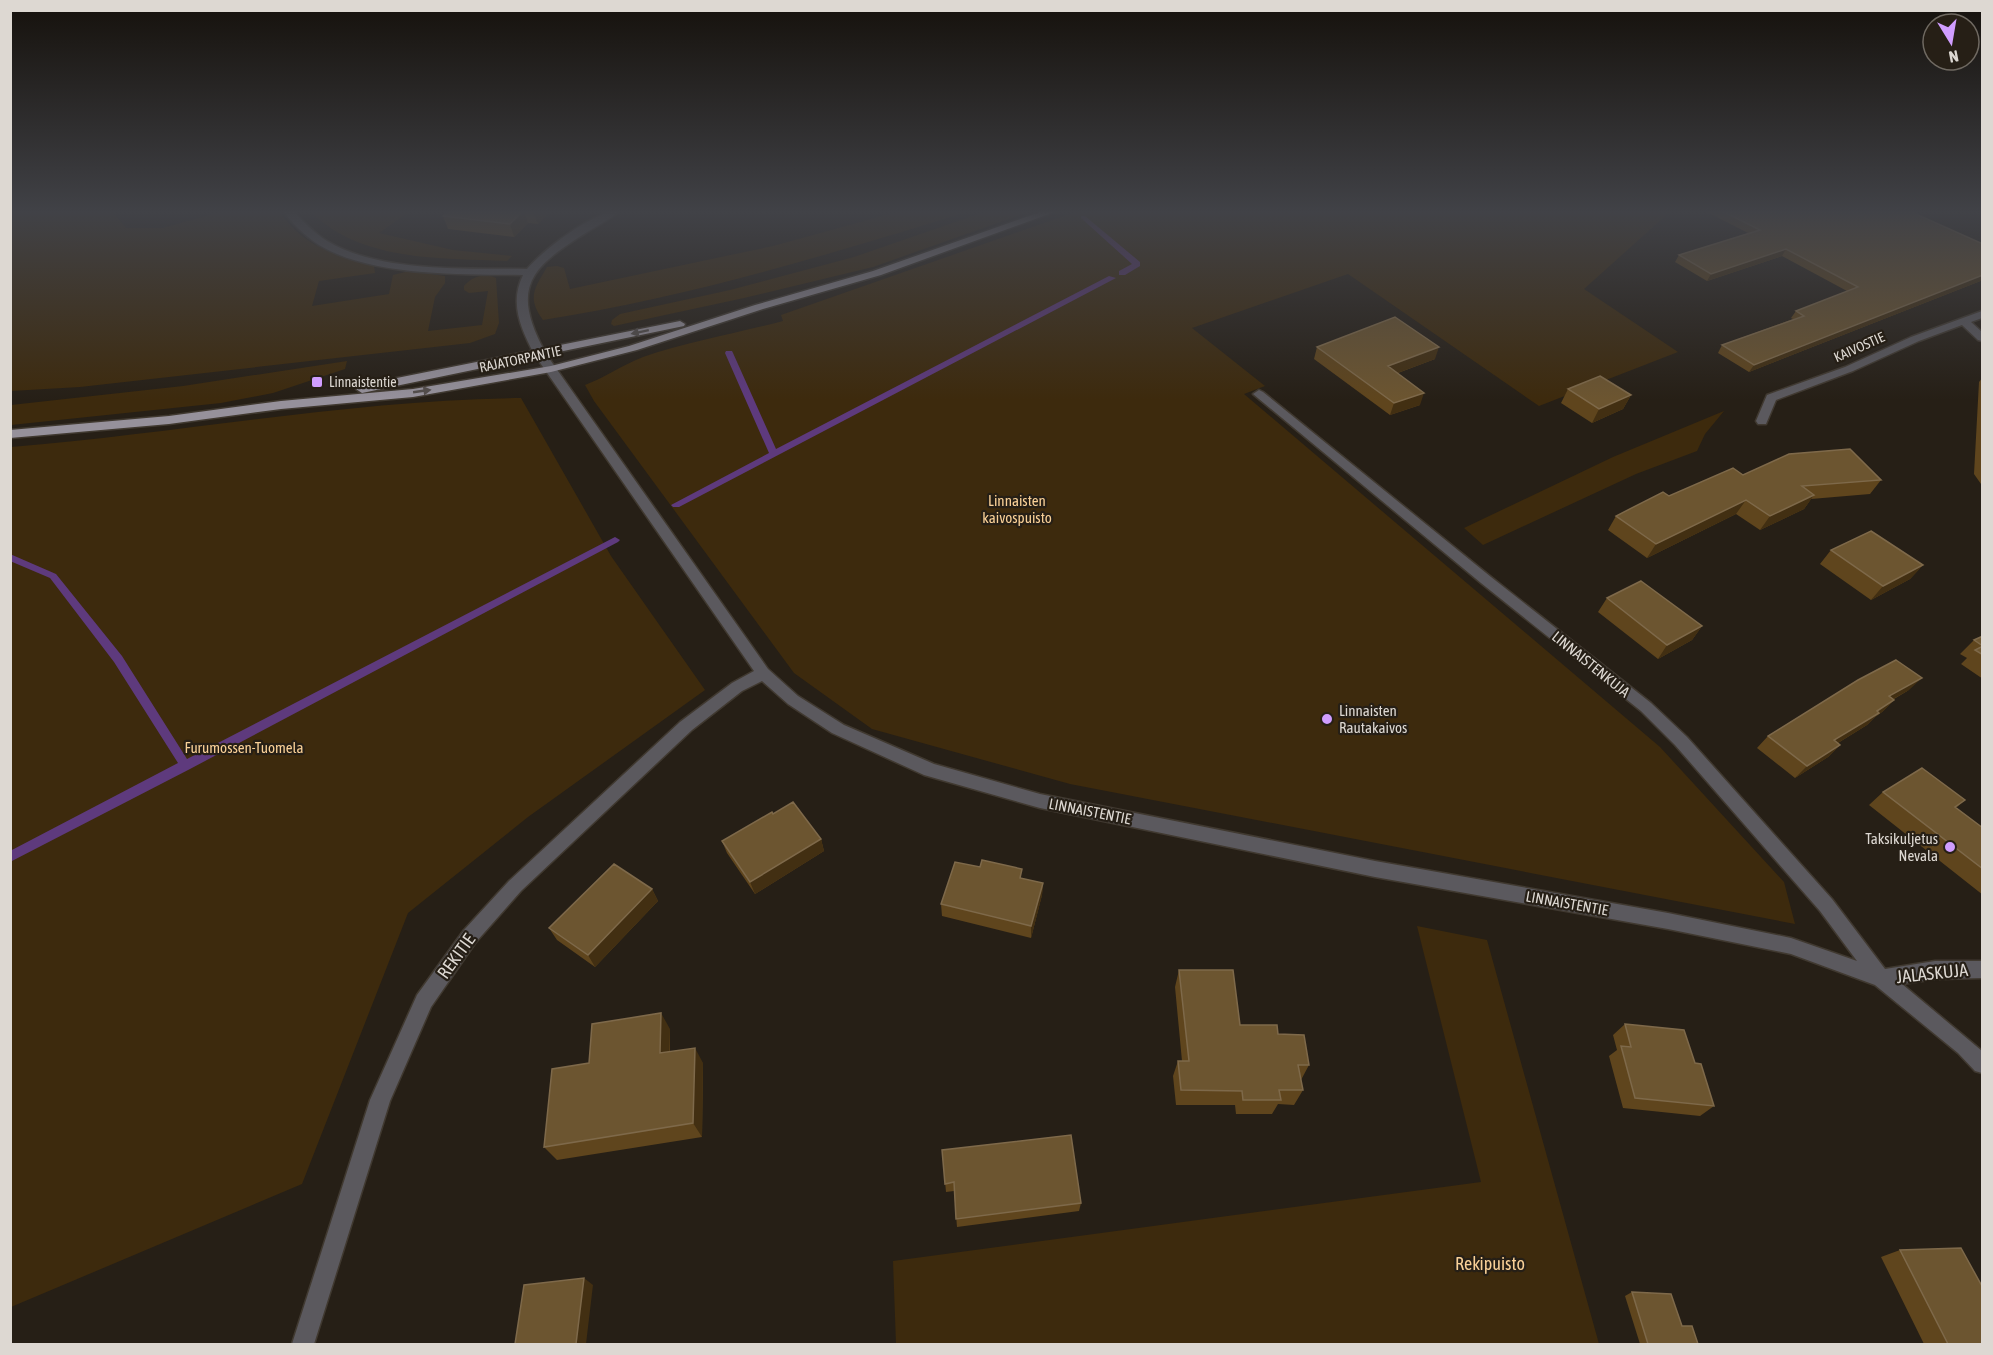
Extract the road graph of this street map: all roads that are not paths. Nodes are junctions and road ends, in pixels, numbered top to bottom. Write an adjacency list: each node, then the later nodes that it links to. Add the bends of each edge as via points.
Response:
1 (529, 273): 7 (street, LINNAISTENTIE, via 523,287 522,306 527,328)
2 (876, 273): 3 (main road, RAJATORPANTIE)
3 (759, 307): 7 (main road, RAJATORPANTIE, one-way to 7); 8 (main road, RAJATORPANTIE, via 633,348)
4 (1983, 314): 5 (street, KAIVOSTIE)
5 (1965, 322): 6 (street); 11 (street, KAIVOSTIE, via 1771,398)
6 (1983, 338)
7 (540, 354): 8 (street, LINNAISTENTIE); 10 (main road, RAJATORPANTIE)
8 (551, 369): 10 (main road, RAJATORPANTIE, one-way to 8, via 413,393); 13 (street, LINNAISTENTIE)
9 (1259, 394): 15 (street, LINNAISTENKUJA, via 1646,707 1681,741 1826,905)
10 (280, 405): 12 (main road, RAJATORPANTIE, via 169,420)
11 (1762, 421)
12 (10, 434)
13 (763, 673): 15 (street, LINNAISTENTIE, via 793,700 838,729 930,770 1040,801 1375,869 1779,944); 17 (street, REKITIE, via 736,687 686,726 515,886 470,936 424,1001 380,1100)
14 (1983, 969): 15 (street, JALASKUJA, via 1935,970)
15 (1881, 978): 16 (street, LINNAISTENTIE)
16 (1983, 1064)
17 (303, 1344)

